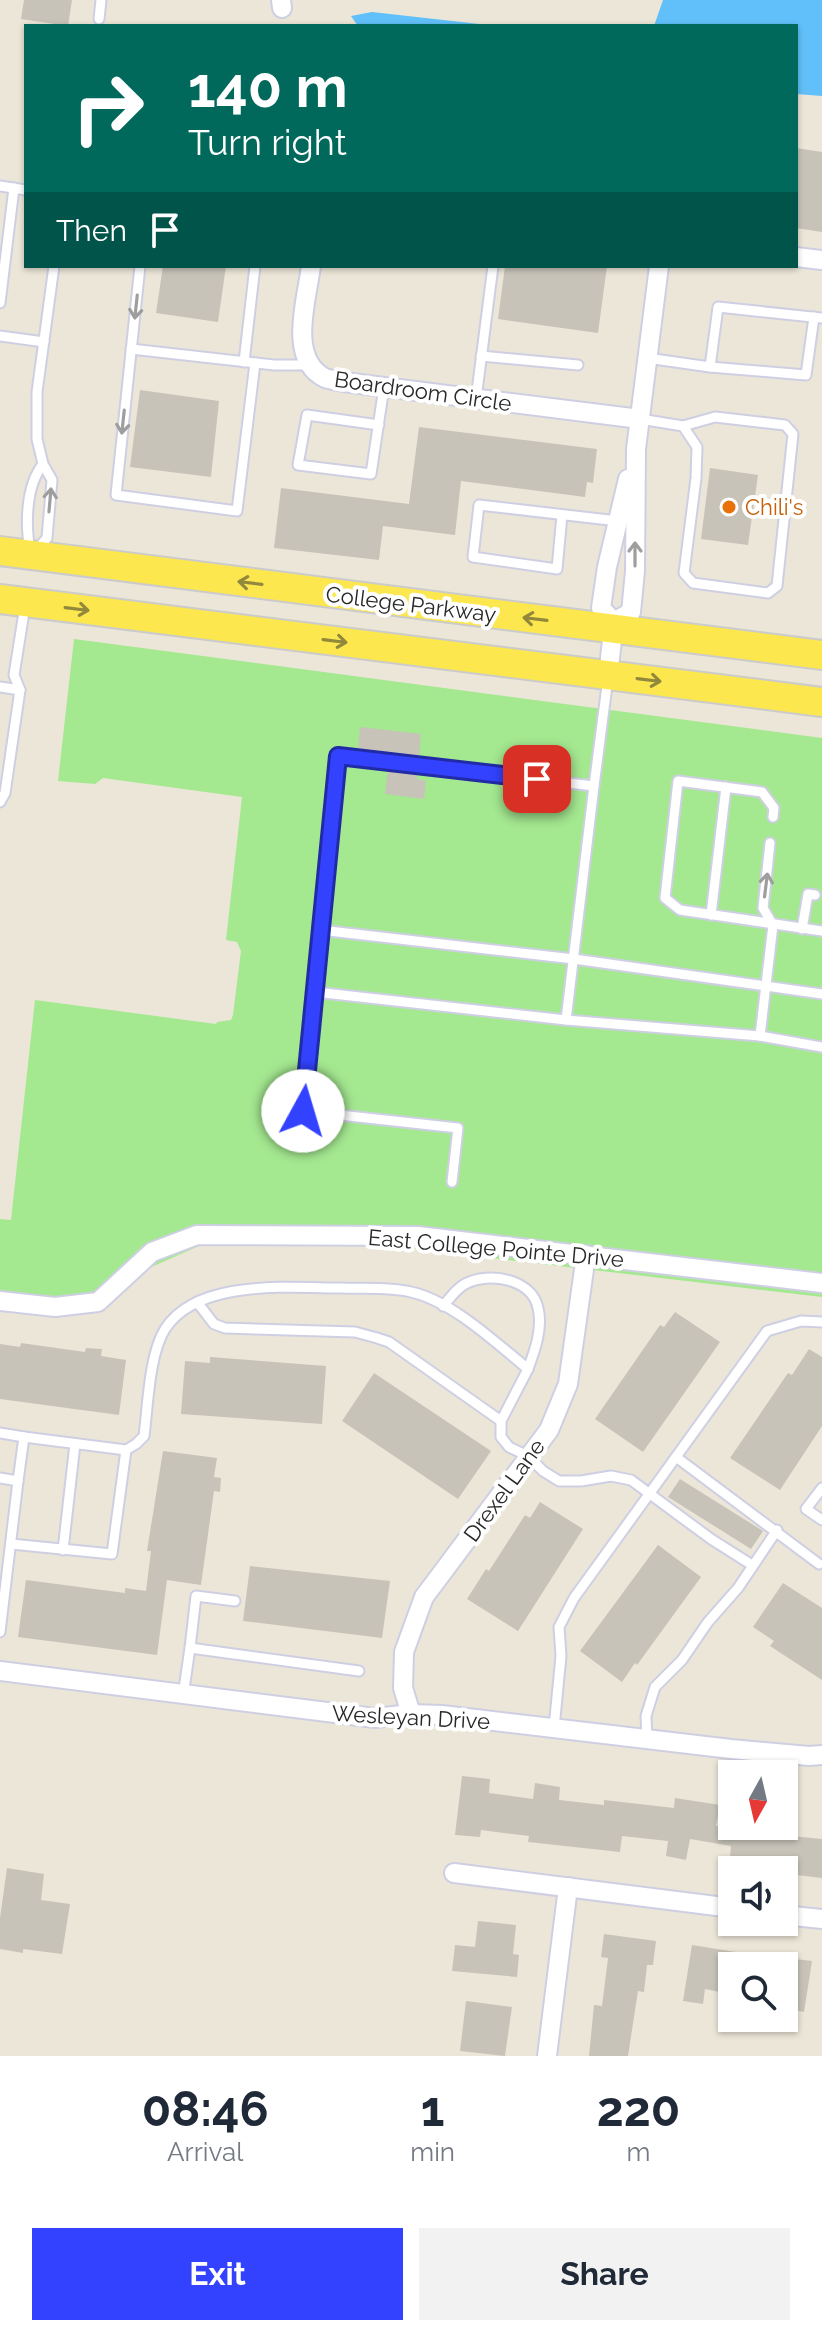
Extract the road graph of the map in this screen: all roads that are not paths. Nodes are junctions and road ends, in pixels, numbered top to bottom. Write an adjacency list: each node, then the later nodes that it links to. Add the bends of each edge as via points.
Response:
1 (101, 0): 2 (lane)
2 (99, 19)
3 (0, 186): 4 (lane)
4 (14, 188): 5 (lane); 14 (lane)
5 (24, 190)
6 (798, 257): 7 (street)
7 (822, 260)
8 (54, 268): 17 (lane)
9 (140, 268): 18 (lane, one-way to 18)
10 (255, 268): 21 (lane)
11 (311, 268): 23 (street, Boardroom Circle, via 302,346)
12 (493, 268): 19 (lane)
13 (659, 268): 20 (street)
14 (0, 303)
15 (818, 318): 25 (lane, via 806,375); 25 (lane, via 718,307)
16 (0, 336): 17 (lane)
17 (44, 342): 32 (lane, via 37,392)
18 (131, 349): 21 (lane); 22 (lane, one-way to 22, via 116,495 237,511)
19 (481, 356): 24 (lane); 27 (lane)
20 (647, 358): 25 (lane); 28 (street)
21 (244, 362): 22 (lane)
22 (255, 363): 23 (lane)
23 (310, 365): 26 (street, Boardroom Circle, via 325,378)
24 (578, 365)
25 (710, 367)
26 (384, 387): 27 (street, Boardroom Circle); 29 (lane)
27 (476, 399): 28 (street, Boardroom Circle)
28 (640, 419): 30 (lane); 31 (street)
29 (379, 425): 29 (lane, via 371,474 298,465 307,415)
30 (683, 426): 30 (lane, via 697,447 684,573 693,583 768,593 777,586 793,434 785,425 715,417)
31 (636, 449): 34 (street); 38 (street, one-way to 31, via 631,612)
32 (43, 464): 36 (lane, via 33,477 27,536); 36 (lane, one-way to 32, via 47,538 52,480)
33 (562, 515): 33 (lane, via 479,505 473,557 557,569); 34 (lane)
34 (618, 521): 38 (street, via 601,608)
35 (0, 551): 36 (main road, College Parkway)
36 (31, 556): 37 (main road); 38 (main road, College Parkway, one-way to 36)
37 (13, 601): 40 (main road, College Parkway, one-way to 40); 42 (lane, via 14,675)
38 (613, 626): 39 (main road, College Parkway); 40 (street)
39 (822, 655)
40 (608, 676): 43 (main road, College Parkway, one-way to 43); 44 (lane)
41 (0, 687): 42 (lane)
42 (20, 690): 46 (lane)
43 (822, 702)
44 (594, 786): 53 (lane, via 338,756); 55 (lane)
45 (726, 787): 47 (lane, via 762,792 774,808); 50 (lane); 50 (lane, via 678,781 665,898 680,910)
46 (0, 802)
47 (773, 817)
48 (770, 843): 51 (lane, one-way to 48, via 763,908)
49 (815, 895): 52 (lane, via 808,894)
50 (711, 915): 51 (lane)
51 (773, 925): 52 (lane); 56 (lane)
52 (802, 929): 54 (lane)
53 (320, 930): 55 (lane); 57 (lane)
54 (822, 931)
55 (574, 959): 56 (lane); 59 (lane)
56 (766, 986): 58 (lane); 60 (lane)
57 (315, 992): 59 (lane); 62 (lane, via 303,1111 458,1128)
58 (822, 994)
59 (566, 1020): 60 (lane)
60 (760, 1036): 61 (lane)
61 (822, 1047)
62 (452, 1182)
63 (586, 1255): 64 (street, East College Pointe Drive); 65 (street, East College Pointe Drive, via 418,1236 197,1235 152,1252 98,1302 55,1307); 75 (street, Drexel Lane, via 568,1384 549,1430)
64 (822, 1283)
65 (0, 1301)
66 (197, 1302): 67 (lane, via 226,1292 352,1289 411,1292); 70 (lane, via 214,1324 225,1328 355,1332 389,1342); 74 (lane, via 177,1315 157,1344 144,1436)
67 (443, 1306): 69 (lane); 69 (lane, via 465,1284 485,1278 529,1290 539,1323)
68 (822, 1322): 76 (lane, via 801,1321 767,1331)
69 (528, 1369): 70 (lane)
70 (501, 1421): 75 (lane, via 501,1437)
71 (0, 1433): 72 (lane)
72 (24, 1437): 73 (lane); 78 (lane)
73 (75, 1444): 74 (lane); 84 (lane)
74 (126, 1450): 84 (lane, via 112,1554)
75 (528, 1456): 80 (lane, via 559,1481 611,1476 631,1480); 93 (street, Drexel Lane, via 424,1597 404,1652 403,1688)
76 (676, 1457): 80 (lane); 82 (lane)
77 (0, 1478): 78 (lane)
78 (18, 1481): 83 (lane)
79 (822, 1488): 81 (lane, via 806,1509)
80 (650, 1495): 86 (lane); 94 (lane, via 574,1598 559,1627)
81 (822, 1520)
82 (777, 1530): 85 (lane); 86 (lane)
83 (11, 1544): 84 (lane); 88 (lane)
84 (63, 1550)
85 (821, 1563)
86 (752, 1565): 95 (lane, via 682,1660 655,1687 646,1716)
87 (235, 1601): 89 (lane, via 196,1596)
88 (0, 1632)
89 (190, 1648): 91 (lane); 92 (lane)
90 (0, 1671): 92 (street, Wesleyan Drive)
91 (359, 1671)
92 (183, 1696): 93 (street, Wesleyan Drive, via 375,1718)
93 (411, 1714): 94 (street, Wesleyan Drive)
94 (554, 1728): 95 (street, Wesleyan Drive)
95 (647, 1739): 96 (street, Wesleyan Drive)
96 (822, 1755)
97 (454, 1873): 98 (street)
98 (568, 1887): 99 (street); 102 (street)
99 (718, 1906)
100 (798, 1916): 101 (street)
101 (822, 1919)
102 (547, 2056)

